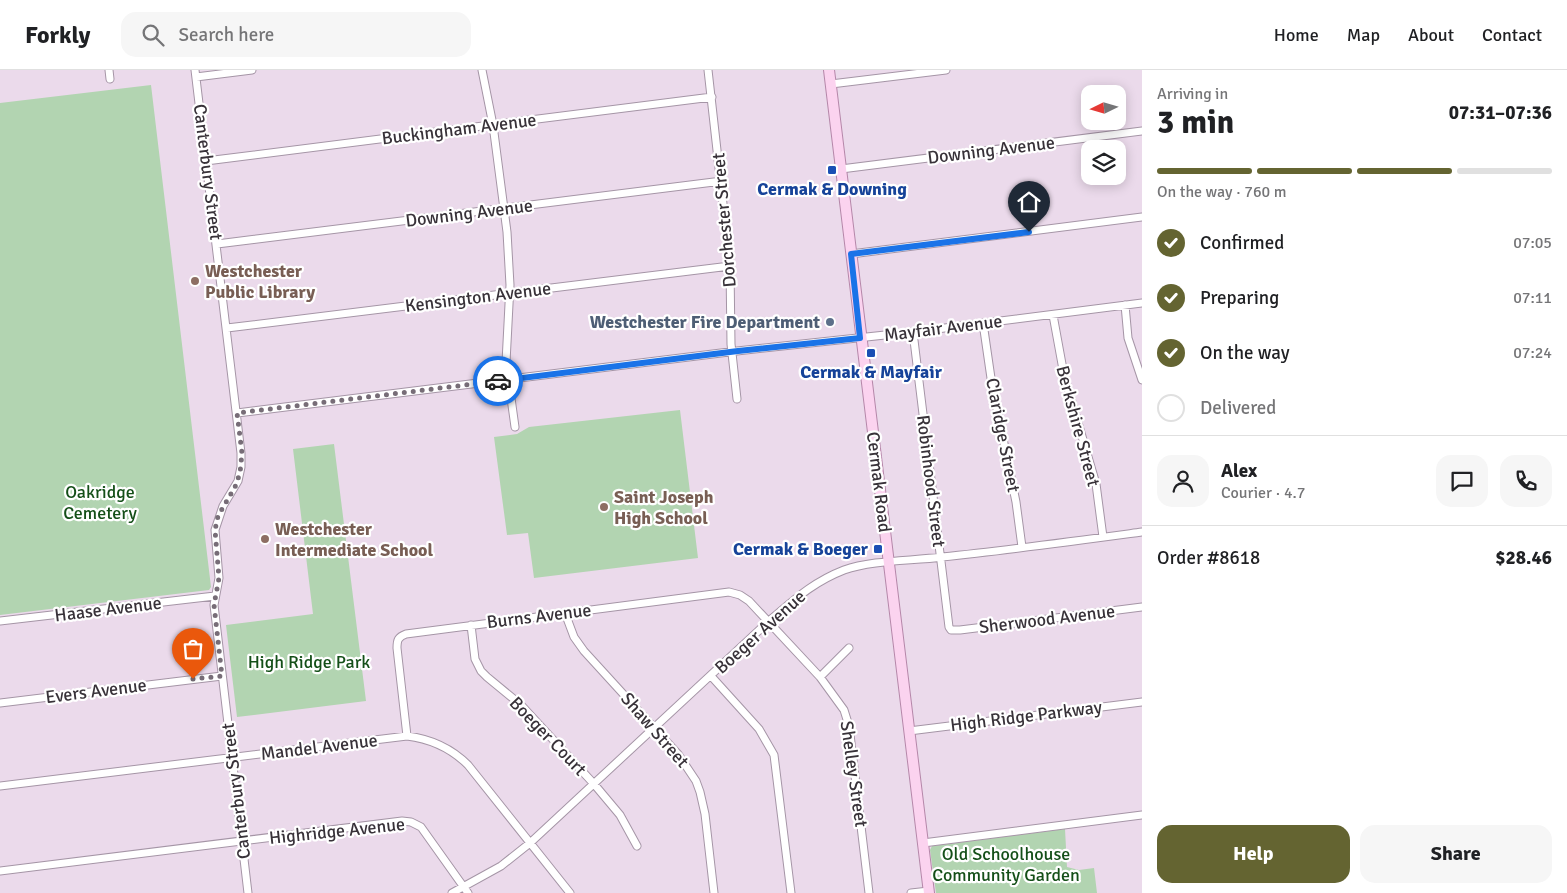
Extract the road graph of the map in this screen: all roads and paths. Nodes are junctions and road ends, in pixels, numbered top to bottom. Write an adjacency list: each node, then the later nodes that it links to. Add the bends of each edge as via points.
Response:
1 (109, 70): 8 (street)
2 (252, 70): 7 (street)
3 (482, 70): 11 (street)
4 (708, 70): 10 (street, Dorchester Street)
5 (829, 70): 9 (main road, Cermak Road)
6 (946, 70): 9 (street)
7 (196, 74): 13 (street, Canterbury Street)
8 (110, 78)
9 (831, 84): 14 (main road, Cermak Road)
10 (712, 97): 11 (street, Buckingham Avenue); 15 (street, Dorchester Street)
11 (493, 125): 13 (street, Buckingham Avenue); 16 (street)
12 (1142, 131): 14 (street, Downing Avenue)
13 (206, 161): 18 (street, Canterbury Street)
14 (841, 169): 19 (main road, Cermak Road)
15 (722, 181): 16 (street, Downing Avenue); 20 (street, Dorchester Street)
16 (505, 209): 18 (street, Downing Avenue); 21 (street)
17 (1142, 217): 19 (street)
18 (217, 244): 26 (street, Canterbury Street)
19 (851, 254): 28 (main road, Cermak Road)
20 (730, 266): 21 (street, Kensington Avenue); 29 (street, Dorchester Street)
21 (510, 292): 26 (street, Kensington Avenue); 30 (street, via 506,362)
22 (1142, 303): 23 (street, Mayfair Avenue)
23 (1125, 305): 24 (street, Mayfair Avenue); 31 (street, via 1128,338)
24 (1053, 314): 25 (street, Mayfair Avenue); 36 (street, Berkshire Street, via 1064,375 1096,484)
25 (983, 323): 27 (street, Mayfair Avenue); 37 (street, Claridge Street)
26 (227, 328): 33 (street, Canterbury Street)
27 (913, 332): 28 (street, Mayfair Avenue); 38 (street, Robinhood Street)
28 (860, 338): 29 (street, Mayfair Avenue); 39 (main road, Cermak Road)
29 (732, 352): 30 (street, Mayfair Avenue); 32 (street, Dorchester Street)
30 (509, 380): 33 (street, Mayfair Avenue); 34 (street)
31 (1142, 380)
32 (737, 399)
33 (237, 413): 40 (street, Canterbury Street, via 241,467 235,487 216,522 219,578)
34 (515, 427)
35 (1142, 532): 36 (street, Boeger Avenue)
36 (1102, 537): 37 (street, Boeger Avenue)
37 (1022, 547): 38 (street, Boeger Avenue)
38 (941, 558): 39 (street, Boeger Avenue); 46 (street, Robinhood Street, via 948,622)
39 (889, 562): 44 (street, Boeger Avenue, via 846,570 824,579); 54 (main road, Cermak Road)
40 (216, 596): 43 (street, Haase Avenue); 48 (street, Canterbury Street, via 214,605)
41 (1142, 607): 46 (street, Sherwood Avenue)
42 (565, 612): 44 (street, Burns Avenue, via 729,592 749,601); 45 (street, Burns Avenue); 53 (street, Shaw Street, via 574,637 584,651)
43 (0, 621)
44 (769, 621): 49 (street, Boeger Avenue); 50 (street, Shelley Street)
45 (471, 624): 55 (street, Burns Avenue, via 406,634 397,640); 57 (street, Boeger Court, via 475,659 481,671 522,705)
46 (952, 630)
47 (849, 648): 50 (street)
48 (222, 676): 52 (street, Evers Avenue); 56 (street, Canterbury Street)
49 (711, 676): 53 (street, Boeger Avenue); 71 (street, via 759,729 774,755)
50 (820, 677): 72 (street, Shelley Street, via 844,710 849,726)
51 (1142, 702): 54 (street, High Ridge Parkway)
52 (0, 703)
53 (654, 728): 57 (street, Boeger Avenue); 70 (street, Shaw Street, via 685,763 700,792)
54 (909, 731): 62 (main road, Cermak Road)
55 (407, 736): 56 (street, Mandel Avenue); 61 (street, Mandel Avenue, via 435,742 460,757)
56 (232, 757): 58 (street, Mandel Avenue); 60 (street, Canterbury Street)
57 (594, 784): 61 (street, Boeger Avenue); 63 (street, Boeger Court, via 620,815)
58 (0, 786)
59 (1142, 815): 62 (street)
60 (243, 842): 64 (street, Highridge Avenue); 65 (street, Highridge Avenue, via 411,822 427,834); 67 (street, Canterbury Street)
61 (530, 843): 65 (street, Boeger Avenue); 69 (street, Mandel Avenue)
62 (923, 843): 66 (main road, Cermak Road)
63 (637, 846)
64 (0, 871)
65 (466, 890): 68 (street, Boeger Avenue)
66 (929, 892): 73 (street)
67 (248, 893)
68 (452, 893)
69 (570, 893)
70 (714, 893)
71 (792, 893)
72 (869, 893)
73 (911, 893)

